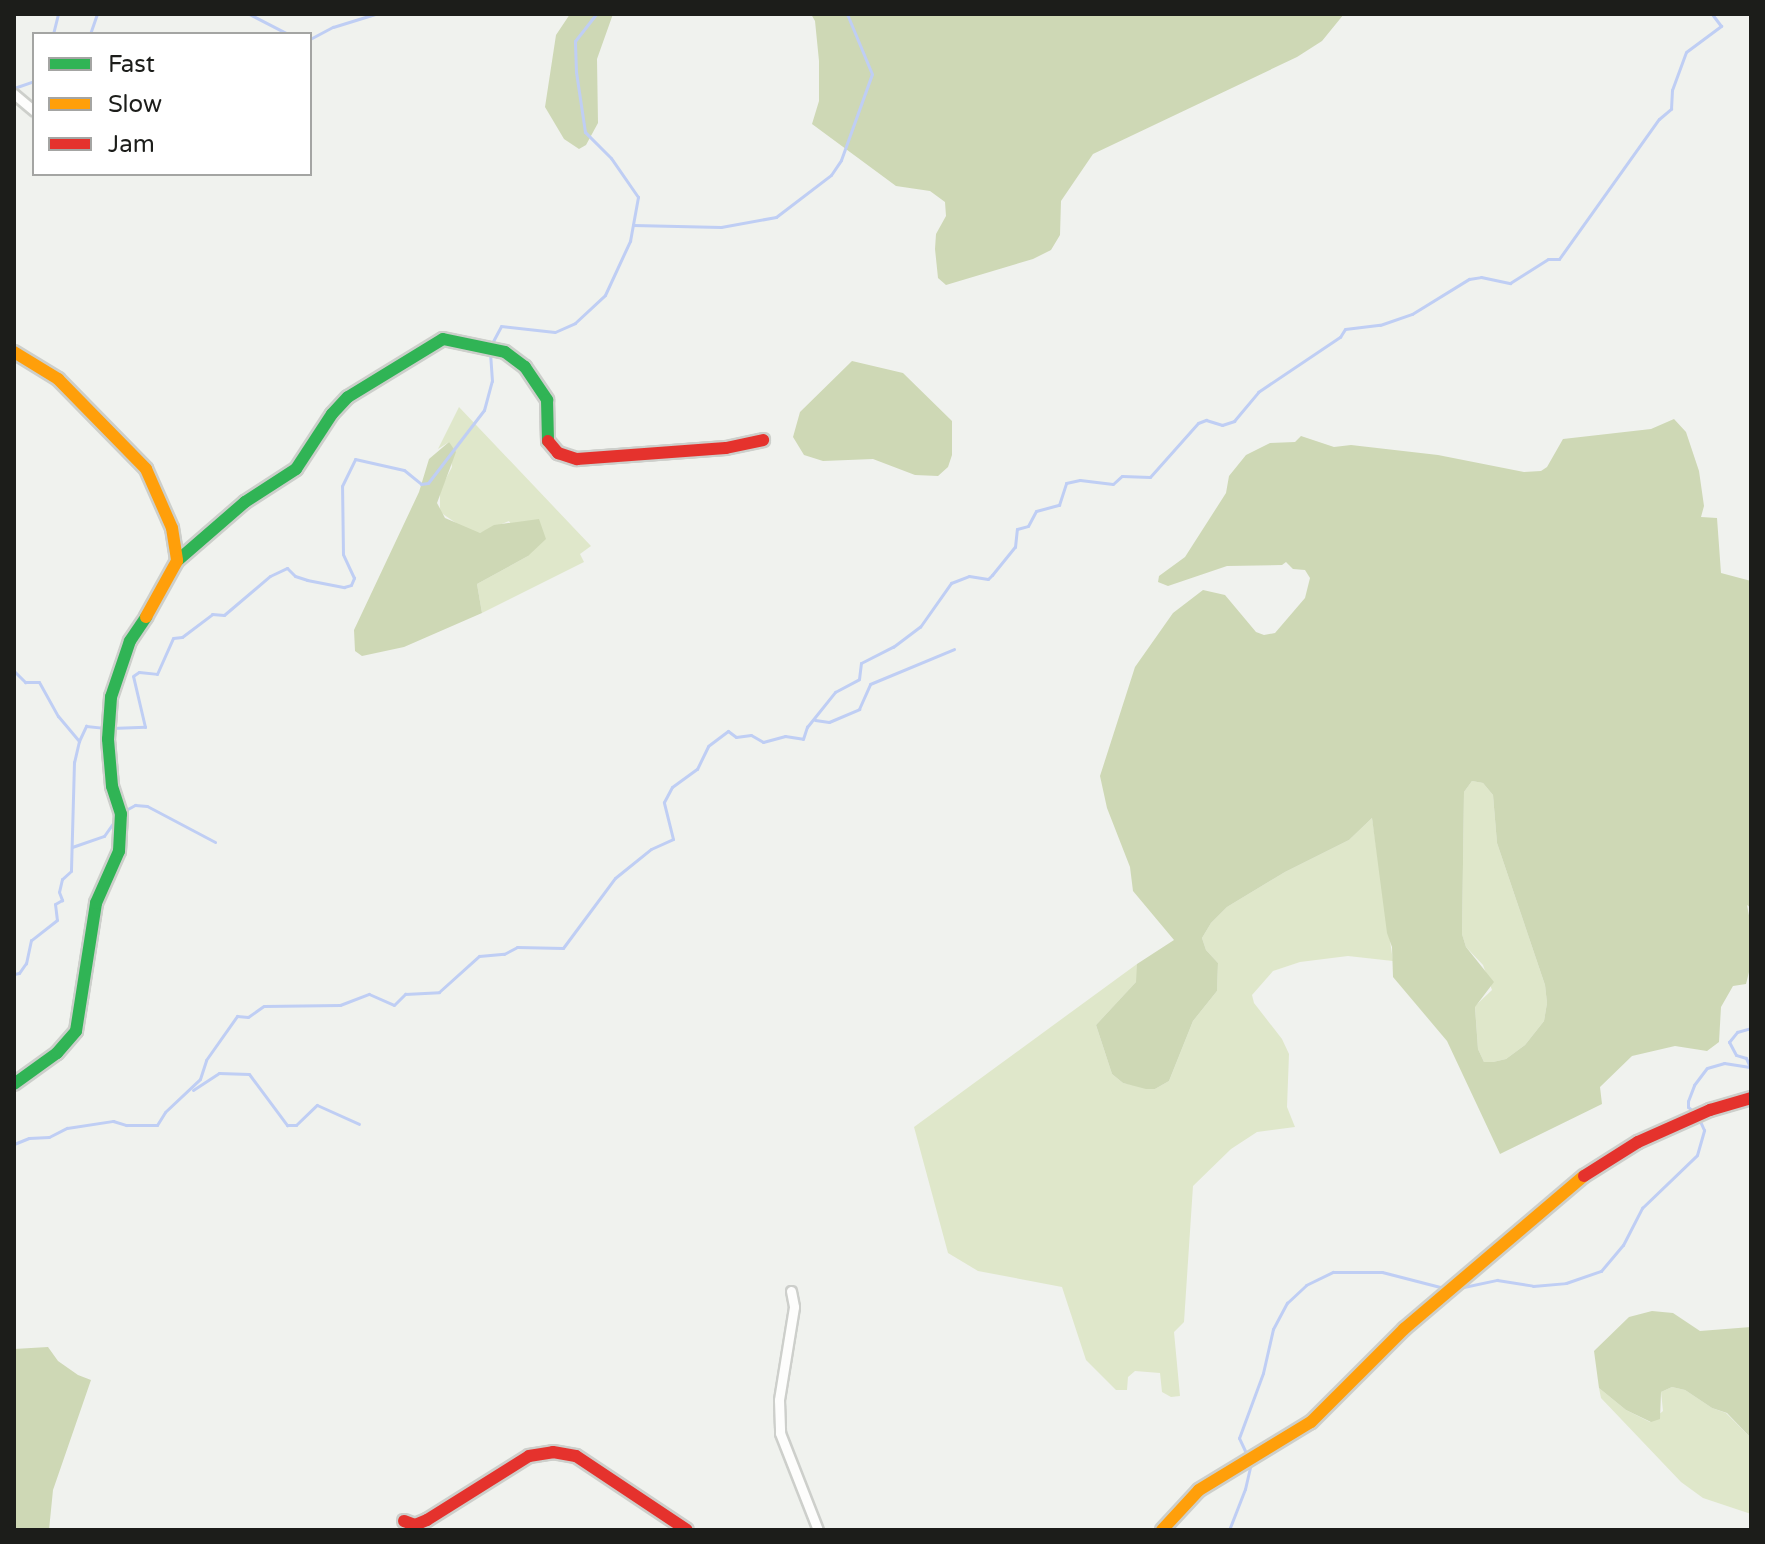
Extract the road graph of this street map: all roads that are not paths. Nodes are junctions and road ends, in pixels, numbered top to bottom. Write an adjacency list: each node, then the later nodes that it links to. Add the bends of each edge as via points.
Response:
1 (14, 94): 2 (street)
2 (32, 109)
3 (14, 352): 5 (street, via 58,379 146,469 172,528)
4 (763, 440): 5 (street, via 726,448 577,459 558,453 548,442 547,400 525,367 505,352 443,339 348,397 296,469 245,502)
5 (177, 561): 6 (street, via 130,641 111,697 108,739 112,786 121,814 119,851 96,903 76,1031 57,1053)
6 (14, 1084)
7 (1751, 1098): 12 (street, via 1638,1142 1569,1185 1404,1329 1323,1412 1199,1490)
8 (791, 1291): 11 (street, via 794,1307 779,1400 780,1433)
9 (404, 1521): 10 (street, via 415,1525 427,1520 529,1456 553,1452 576,1456)
10 (687, 1530)
11 (818, 1530)
12 (1162, 1530)

